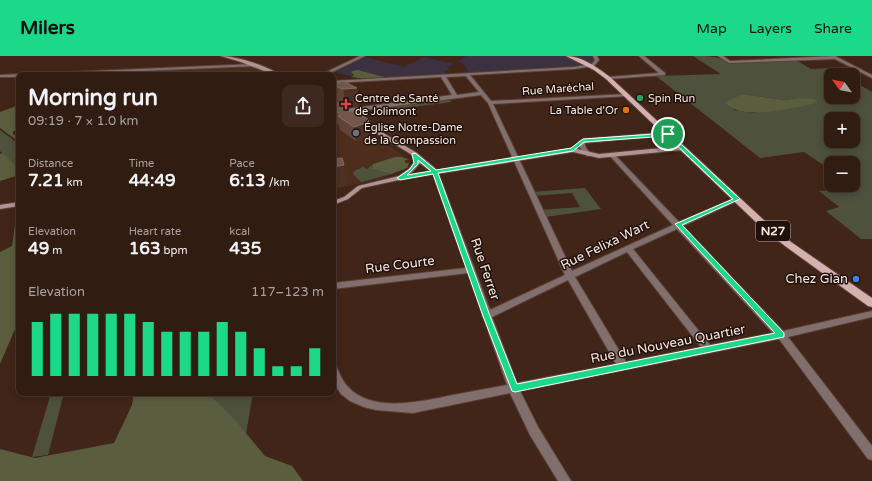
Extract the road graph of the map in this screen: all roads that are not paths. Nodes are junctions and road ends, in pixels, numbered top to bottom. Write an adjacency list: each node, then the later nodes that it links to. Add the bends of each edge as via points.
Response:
1 (223, 56): 8 (street)
2 (363, 56): 16 (street)
3 (569, 56): 9 (main road, N27)
4 (595, 56): 9 (street, via 596,63)
5 (641, 56): 22 (street, via 663,74)
6 (720, 56): 7 (street, via 730,63)
7 (834, 57): 10 (street)
8 (254, 65): 14 (street); 15 (street)
9 (589, 66): 17 (street); 22 (main road, N27)
10 (854, 68)
11 (872, 69): 12 (street)
12 (860, 70)
13 (860, 71): 21 (street)
14 (92, 72)
15 (271, 72)
16 (328, 72)
17 (467, 74): 20 (street); 24 (street)
18 (16, 75): 19 (street)
19 (0, 76)
20 (443, 76): 23 (street); 26 (street)
21 (872, 77)
22 (608, 78): 25 (main road, N27)
23 (336, 82)
24 (482, 93): 26 (street); 27 (street)
25 (628, 95): 27 (street, Rue Maréchal); 28 (main road, N27)
26 (456, 97): 32 (street, Rue Ferrer, via 340,110)
27 (490, 104): 35 (street)
28 (668, 134): 29 (street); 30 (main road, N27)
29 (581, 142): 31 (street); 33 (street)
30 (683, 148): 34 (street); 38 (main road, N27)
31 (573, 150): 33 (street); 35 (street)
32 (415, 154): 36 (street, Rue Ferrer); 37 (street, via 417,163)
33 (589, 154): 34 (street)
34 (612, 155): 42 (street)
35 (515, 159): 36 (street); 45 (street)
36 (435, 172): 37 (street); 44 (street, Rue Ferrer)
37 (400, 178): 39 (street, via 360,187)
38 (737, 199): 42 (street, Rue Felixa Wart); 47 (main road, N27, via 788,244)
39 (336, 202)
40 (16, 204): 41 (street)
41 (0, 207)
42 (678, 224): 43 (street, Rue Felixa Wart); 50 (street)
43 (628, 248): 45 (street, Rue Felixa Wart); 51 (street)
44 (471, 270): 46 (street, Rue Courte); 49 (street, Rue Ferrer)
45 (570, 276): 49 (street, Rue Felixa Wart); 52 (street)
46 (336, 286)
47 (872, 303)
48 (872, 314): 50 (street, Rue du Nouveau Quartier)
49 (486, 316): 54 (street, Rue Ferrer)
50 (781, 335): 51 (street, Rue du Nouveau Quartier); 55 (street)
51 (707, 348): 52 (street, Rue du Nouveau Quartier)
52 (623, 366): 54 (street, Rue du Nouveau Quartier)
53 (336, 375): 54 (street, Rue du Nouveau Quartier, via 349,394 360,402 374,407 413,408)
54 (515, 388): 56 (street, Rue Ferrer, via 518,400 534,431)
55 (872, 455)
56 (565, 481)

